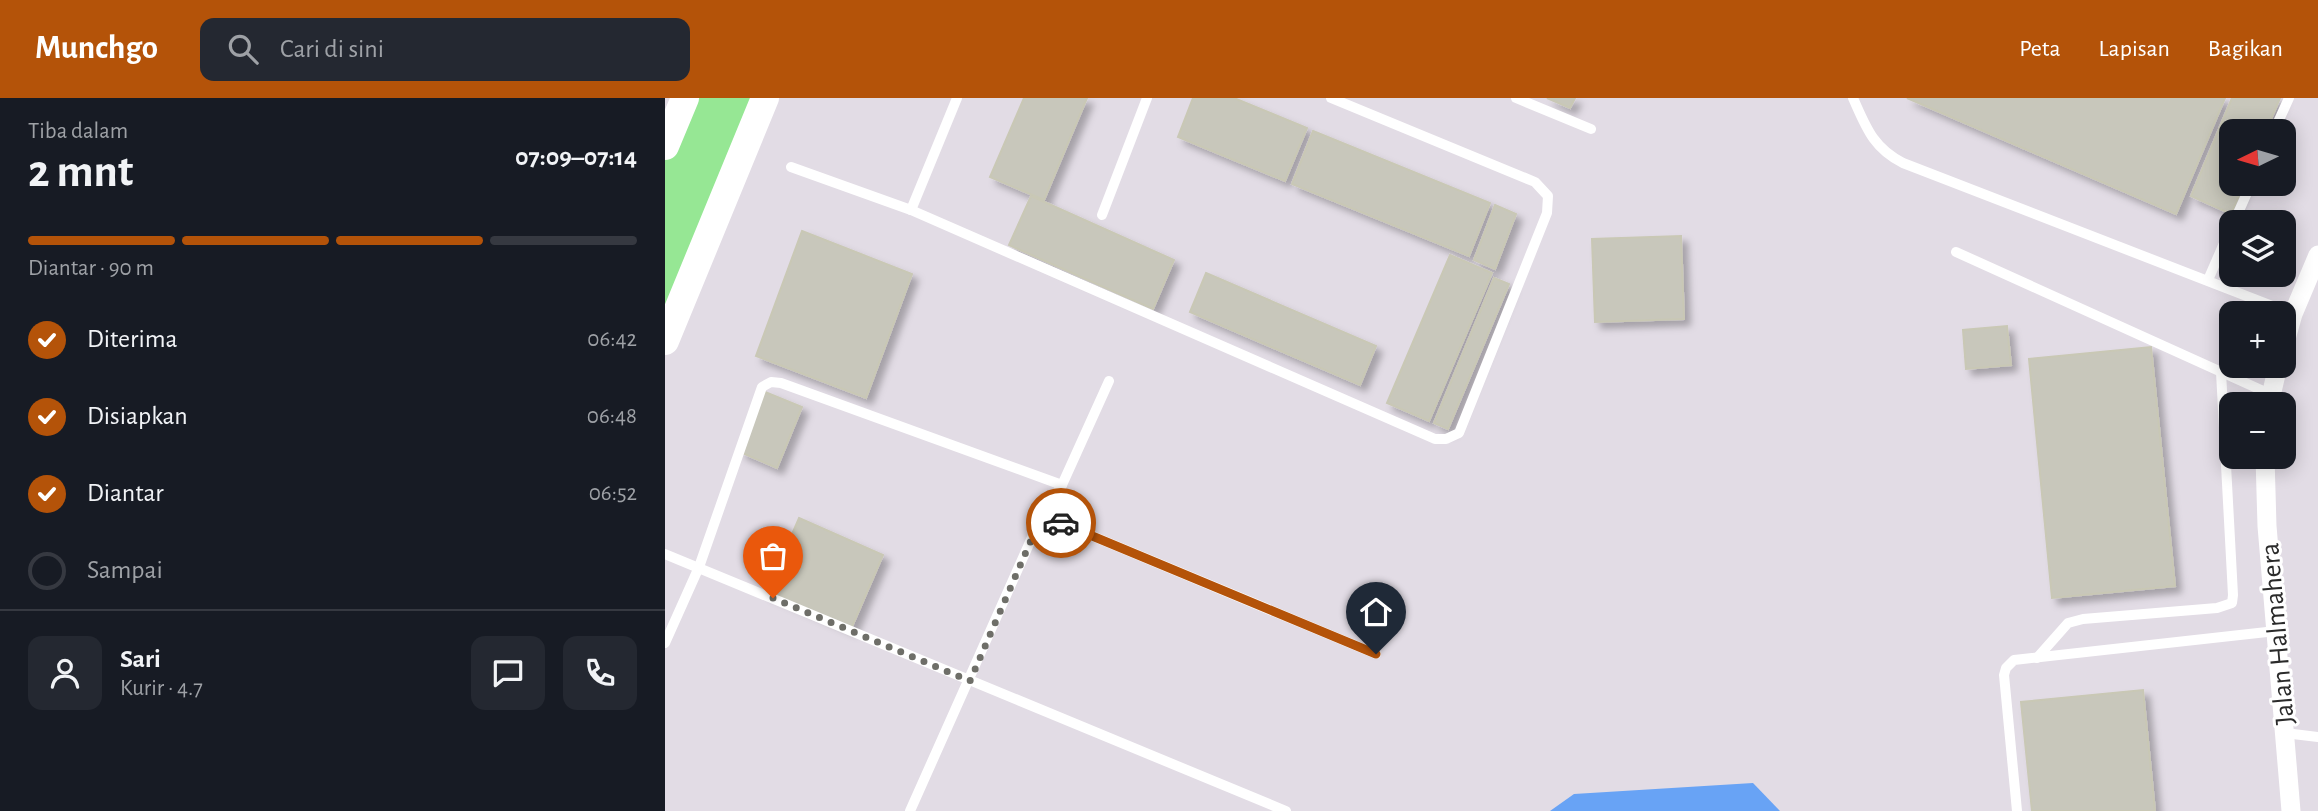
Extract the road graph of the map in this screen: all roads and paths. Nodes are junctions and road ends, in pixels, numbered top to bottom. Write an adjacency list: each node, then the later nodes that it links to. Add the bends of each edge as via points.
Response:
1 (685, 98): 11 (street)
2 (765, 98): 21 (street)
3 (957, 98): 13 (lane)
4 (1147, 98): 14 (lane)
5 (1331, 98): 13 (lane, via 1535,182 1548,196 1547,213 1459,433 1446,439 1435,439)
6 (1516, 98): 10 (lane)
7 (1853, 98): 18 (lane, via 1880,149 1903,163)
8 (2289, 98): 9 (lane)
9 (2279, 119)
10 (1591, 129)
11 (665, 146)
12 (791, 167): 13 (lane)
13 (911, 210)
14 (1102, 215)
15 (1956, 252): 22 (lane)
16 (2219, 255): 18 (lane)
17 (2318, 256): 20 (street)
18 (2208, 280): 19 (lane)
19 (2260, 301)
20 (2296, 307)
21 (665, 341)
22 (2219, 371)
23 (2221, 378): 35 (lane, via 2232,603 2068,623)
24 (2232, 378): 26 (lane)
25 (1109, 381): 28 (lane)
26 (2257, 392)
27 (2265, 469): 32 (street, Jalan Halmahera)
28 (1062, 485): 29 (lane); 31 (lane, via 771,382 762,387)
29 (1042, 515): 34 (lane); 36 (lane)
30 (665, 554): 31 (lane)
31 (699, 567): 33 (lane); 36 (lane)
32 (2276, 631): 35 (lane); 37 (street, Jalan Halmahera)
33 (665, 643)
34 (1376, 654)
35 (2037, 657): 41 (lane, via 2014,660 2004,675)
36 (970, 681): 39 (lane); 40 (lane)
37 (2285, 733): 38 (lane); 42 (street, Jalan Halmahera)
38 (2318, 737)
39 (910, 811)
40 (1286, 811)
41 (2017, 811)
42 (2291, 811)

